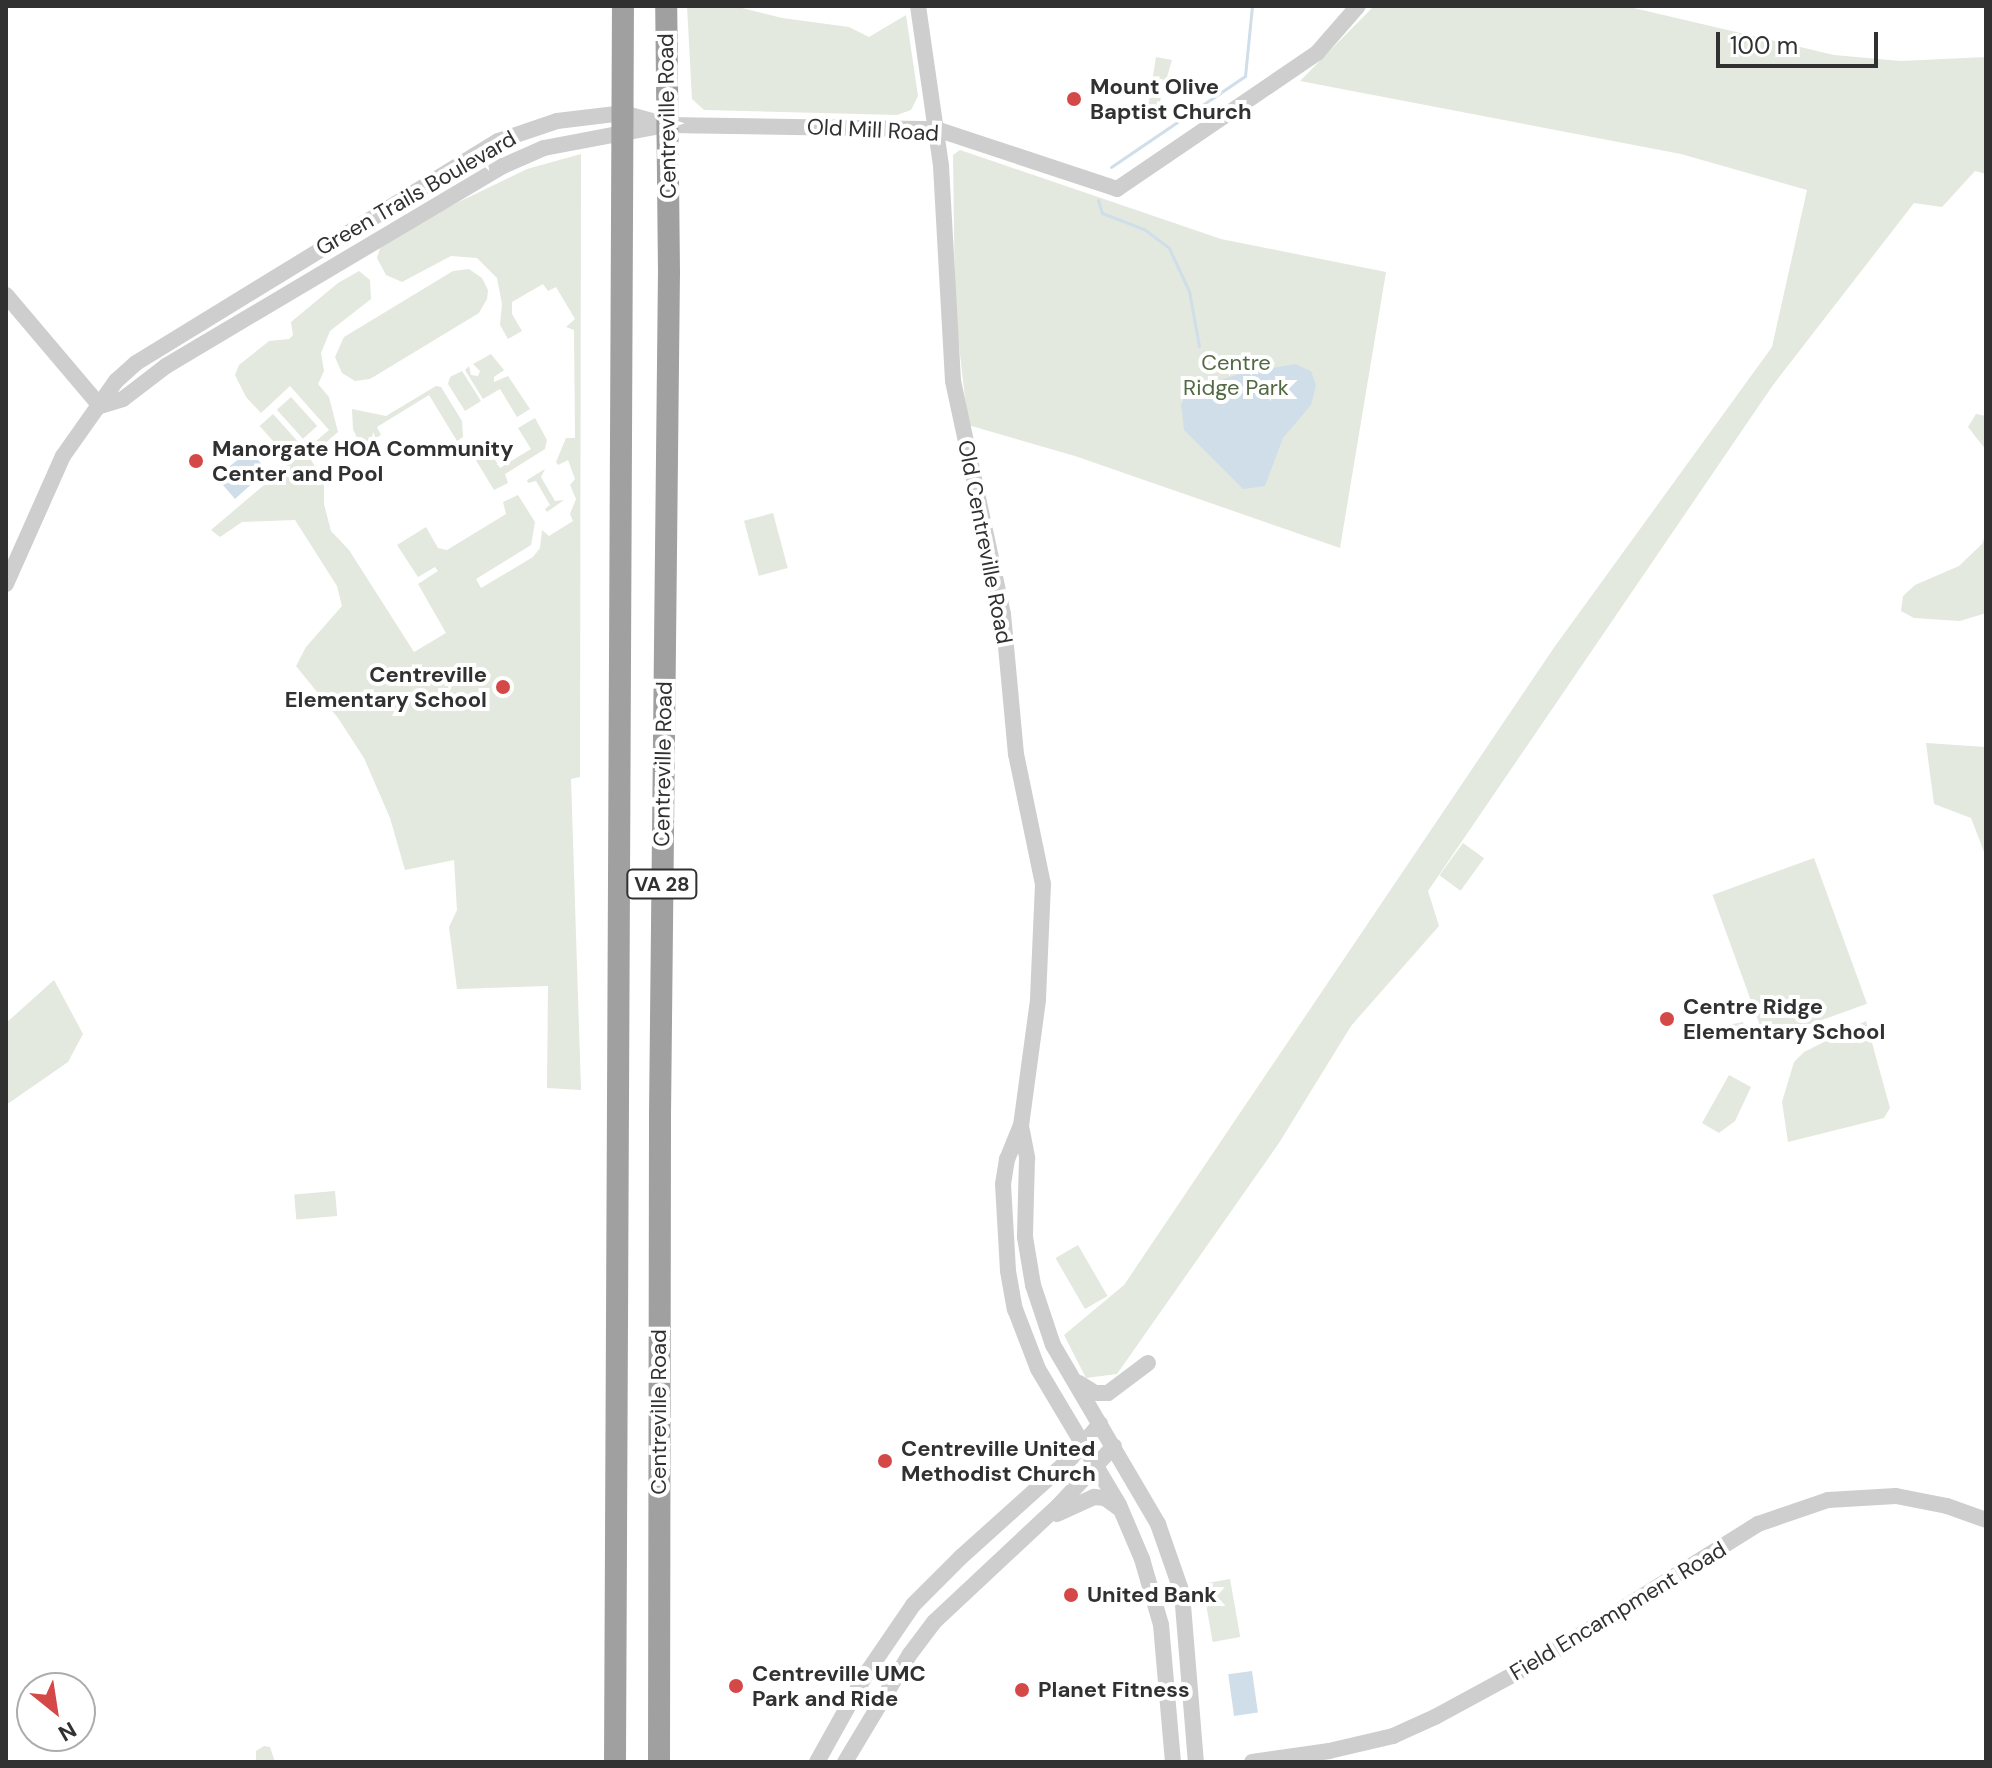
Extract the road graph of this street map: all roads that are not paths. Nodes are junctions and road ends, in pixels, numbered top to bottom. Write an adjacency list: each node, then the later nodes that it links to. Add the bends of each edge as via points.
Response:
1 (623, 6): 5 (highway, Centreville Road / VA 28)
2 (666, 6): 6 (highway, Centreville Road / VA 28)
3 (918, 6): 7 (street, Old Centreville Road)
4 (1358, 6): 7 (street, Old Mill Road, via 1317,53 1117,189)
5 (623, 124): 6 (street, Green Trails Boulevard); 9 (street, Green Trails Boulevard, via 503,166 166,366 123,399); 9 (street, Green Trails Boulevard, via 557,121 498,141 162,344 116,381); 21 (highway, Centreville Road / VA 28)
6 (667, 125): 7 (street, Old Mill Road); 22 (highway, Centreville Road / VA 28)
7 (936, 129): 11 (street, Old Centreville Road, via 953,381 1003,614 1016,754 1043,884 1043,963)
8 (6, 295): 9 (street)
9 (100, 406): 10 (street, Green Trails Boulevard, via 63,456)
10 (6, 584)
11 (1021, 1125): 13 (street, via 1027,1158 1025,1237 1033,1285 1053,1345); 15 (street, via 1004,1178 1005,1241 1015,1309 1038,1369)
12 (1148, 1363): 13 (street, via 1108,1393 1090,1391)
13 (1070, 1375): 14 (street)
14 (1100, 1424): 15 (street); 16 (street)
15 (1082, 1446): 17 (street); 23 (street, via 913,1605 866,1674)
16 (1114, 1446): 17 (street); 26 (street, via 1158,1524 1182,1593)
17 (1095, 1467): 18 (street); 20 (street)
18 (1122, 1511): 20 (street, via 1105,1498 1094,1497); 25 (street, via 1161,1625)
19 (1986, 1520): 27 (street, Field Encampment Road, via 1896,1496 1828,1500 1758,1524 1542,1659 1435,1717 1382,1738)
20 (1034, 1526): 24 (street, via 934,1622)
21 (615, 1762)
22 (659, 1762)
23 (817, 1762)
24 (845, 1762)
25 (1173, 1762)
26 (1196, 1762)
27 (1252, 1762)

